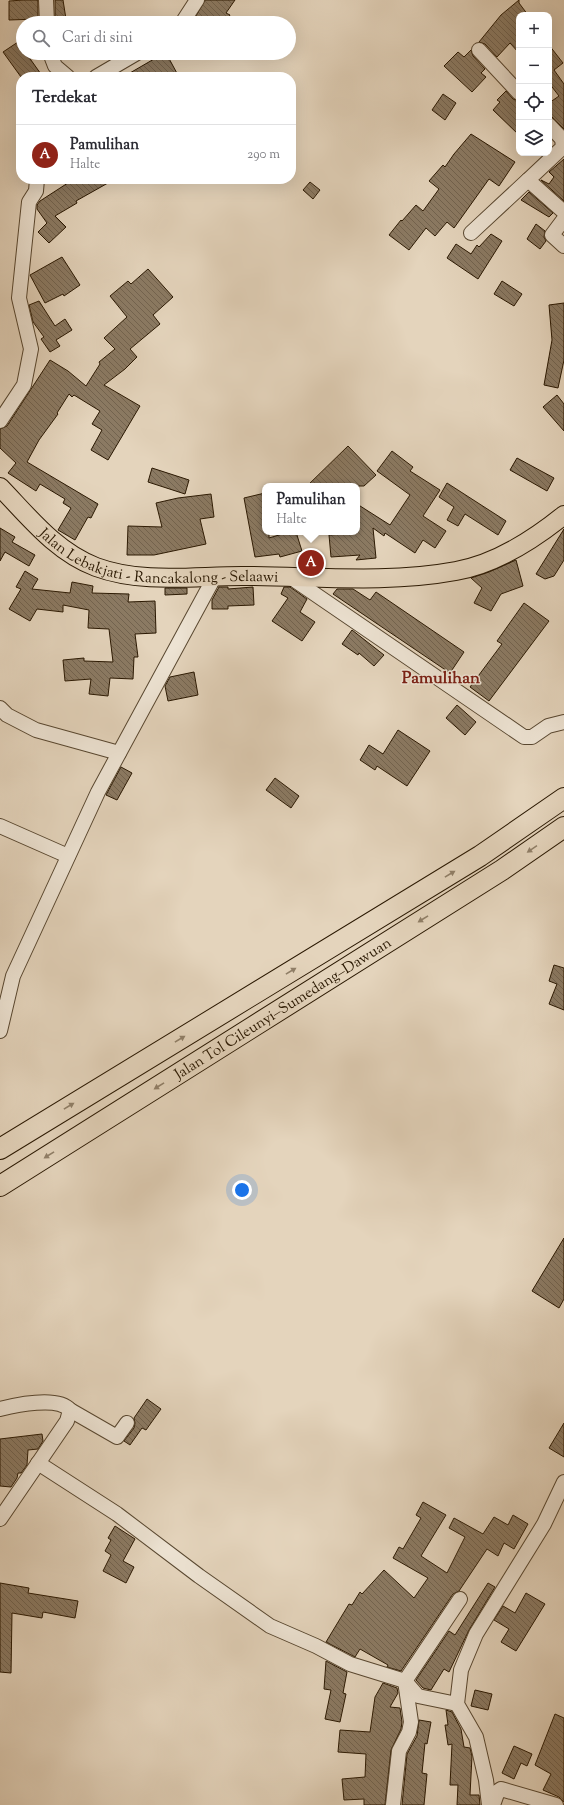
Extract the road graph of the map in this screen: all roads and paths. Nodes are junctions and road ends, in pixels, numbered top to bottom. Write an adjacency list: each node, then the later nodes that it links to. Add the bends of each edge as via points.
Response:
1 (46, 0): 3 (street)
2 (197, 0): 4 (street)
3 (47, 16)
4 (187, 16)
5 (479, 50): 10 (street)
6 (53, 60): 8 (street)
7 (124, 60): 9 (street)
8 (62, 72)
9 (104, 72)
10 (516, 90)
11 (552, 128): 12 (street, via 562,139 563,147)
12 (528, 180): 14 (street); 16 (street)
13 (37, 184): 18 (street, via 36,191 29,202 19,298 31,349 24,385)
14 (564, 212)
15 (564, 219): 17 (street, via 552,235)
16 (471, 233)
17 (564, 246)
18 (0, 421)
19 (0, 487): 21 (main road, Jalan Lebakjati - Rancakalong - Selaawi, via 49,538 95,566 133,576)
20 (564, 515): 22 (main road, Jalan Lebakjati - Rancakalong - Selaawi, via 512,551 457,571 374,578)
21 (215, 576): 22 (main road, Jalan Lebakjati - Rancakalong - Selaawi); 25 (street)
22 (290, 577): 24 (street, via 524,737 532,737 548,726)
23 (0, 708): 25 (street, via 7,715 36,730)
24 (564, 722)
25 (119, 753): 29 (street)
26 (564, 798): 31 (highway, Jalan Tol Cileunyi–Sumedang–Dawuan, one-way to 26, via 480,856)
27 (0, 826): 29 (street)
28 (564, 827): 32 (highway, Jalan Tol Cileunyi–Sumedang–Dawuan, one-way to 32, via 502,870)
29 (68, 856): 30 (street, via 13,976)
30 (0, 1032)
31 (0, 1149)
32 (0, 1186)
33 (0, 1409): 34 (street, via 22,1404 47,1403 67,1406)
34 (70, 1410): 35 (street, via 117,1437); 36 (street, via 67,1421)
35 (127, 1423)
36 (38, 1463): 38 (street); 40 (street, via 117,1514 270,1626 350,1664)
37 (564, 1482): 41 (street, via 544,1524 476,1634 461,1670)
38 (0, 1519)
39 (460, 1599): 40 (street)
40 (405, 1681): 41 (street, via 418,1696); 42 (street, via 411,1722 399,1751)
41 (457, 1704): 43 (street, via 476,1737)
42 (393, 1805)
43 (489, 1805)
44 (493, 1805): 45 (street, via 501,1789)
45 (556, 1805)

